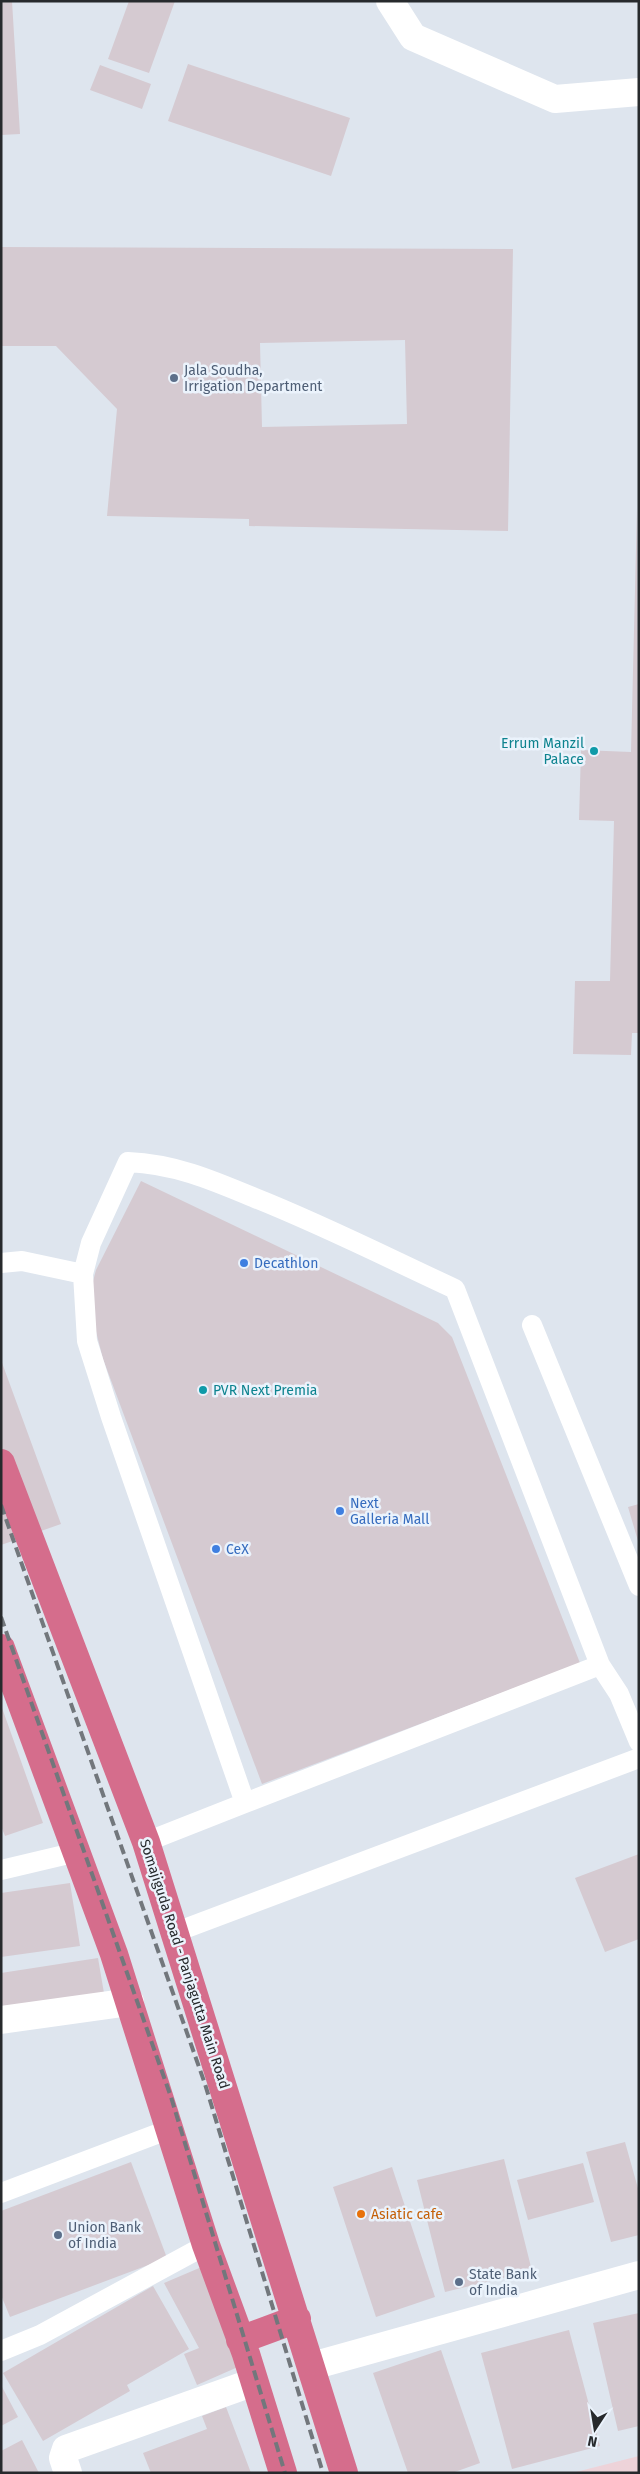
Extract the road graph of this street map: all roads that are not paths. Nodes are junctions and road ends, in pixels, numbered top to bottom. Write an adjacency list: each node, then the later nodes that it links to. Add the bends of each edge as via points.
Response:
1 (390, 1): 2 (street, via 413,37 555,99)
2 (639, 92)
3 (1, 1263): 4 (lane, via 22,1261)
4 (84, 1274): 9 (lane, via 90,1243 128,1162 186,1170 298,1215 455,1289); 12 (lane, via 87,1341)
5 (532, 1325): 7 (lane)
6 (1, 1463): 13 (highway, Somajiguda Road - Panjagutta Main Road)
7 (639, 1586)
8 (1, 1648): 14 (highway)
9 (600, 1665): 10 (lane, via 619,1694); 12 (lane)
10 (639, 1742)
11 (639, 1758): 16 (lane)
12 (245, 1803): 13 (lane)
13 (146, 1842): 16 (highway, Somajiguda Road - Panjagutta Main Road)
14 (77, 1852): 15 (lane); 17 (highway)
15 (1, 1870)
16 (176, 1932): 23 (highway, Somajiguda Road - Panjagutta Main Road)
17 (130, 2002): 18 (street); 19 (highway)
18 (1, 2020)
19 (170, 2129): 20 (lane); 21 (highway)
20 (1, 2193)
21 (206, 2245): 24 (highway); 25 (lane, via 40,2335)
22 (639, 2275): 26 (street)
23 (297, 2319): 24 (highway); 26 (highway, Somajiguda Road - Panjagutta Main Road)
24 (240, 2340): 27 (highway)
25 (1, 2351)
26 (312, 2366): 30 (highway, Somajiguda Road - Panjagutta Main Road)
27 (254, 2382): 28 (street, via 66,2449 64,2458); 29 (highway)
28 (68, 2473)
29 (283, 2473)
30 (344, 2473)

